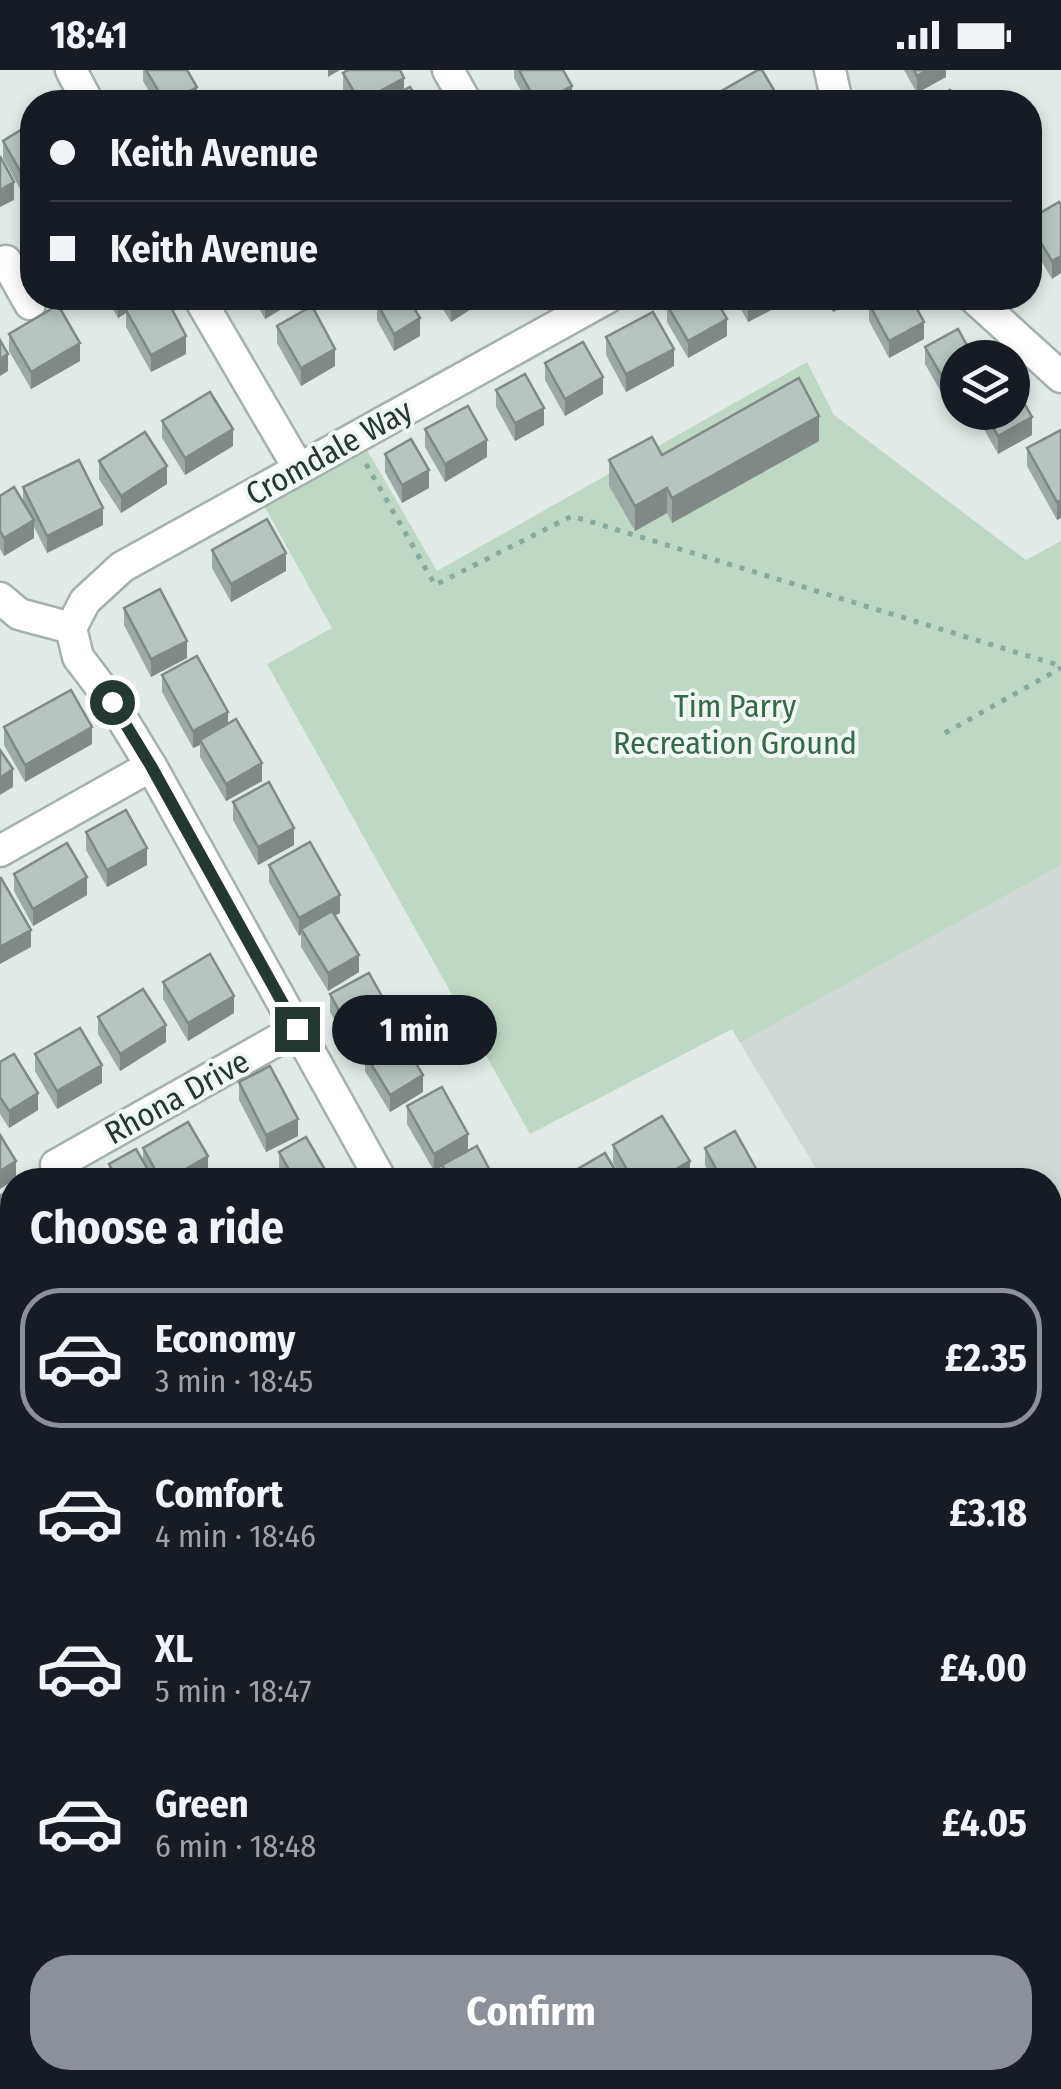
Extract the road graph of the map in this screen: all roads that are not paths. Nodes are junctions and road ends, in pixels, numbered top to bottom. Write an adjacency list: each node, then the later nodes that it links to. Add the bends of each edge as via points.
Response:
1 (3, 262): 2 (street)
2 (20, 288)
3 (206, 310): 7 (street)
4 (574, 310): 7 (street, Cromdale Way)
5 (987, 310): 6 (street)
6 (1061, 377)
7 (298, 469): 9 (street, Cromdale Way, via 122,567 85,601)
8 (0, 598): 9 (street, via 19,614)
9 (71, 628): 10 (street, via 78,657)
10 (151, 766): 11 (street); 12 (street)
11 (0, 851)
12 (297, 1029): 13 (street, Rhona Drive); 14 (street)
13 (56, 1163)
14 (374, 1168)

